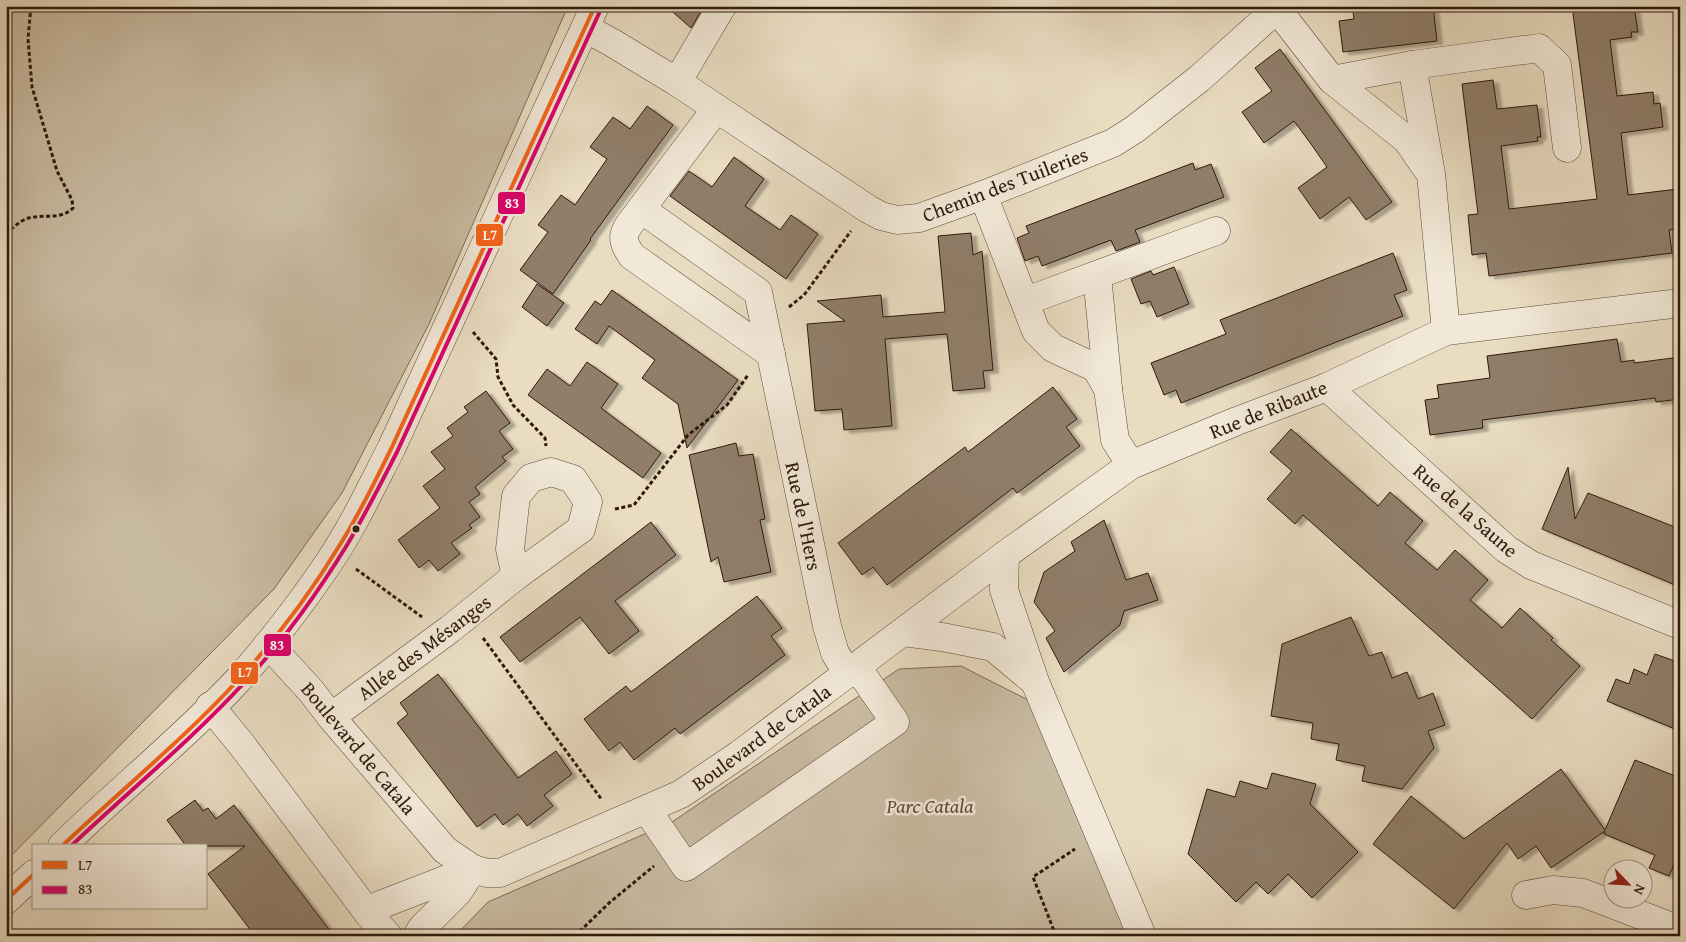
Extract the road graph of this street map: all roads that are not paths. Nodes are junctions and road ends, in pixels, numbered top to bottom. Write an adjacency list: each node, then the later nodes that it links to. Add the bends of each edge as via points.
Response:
1 (722, 6): 6 (street)
2 (1278, 8): 5 (street); 10 (street, Chemin des Tuileries, via 1200,78 1135,130 1114,143)
3 (590, 17): 6 (street, Chemin des Tuileries, via 611,42); 25 (street, via 391,449 324,571)
4 (1412, 65): 5 (street); 8 (street, via 1539,48 1557,66); 9 (street)
5 (1332, 80): 9 (street, via 1407,140)
6 (677, 82): 7 (street, Chemin des Tuileries)
7 (716, 109): 10 (street, Chemin des Tuileries, via 881,216 897,220 919,218); 11 (street)
8 (1566, 148)
9 (1431, 174): 16 (street)
10 (983, 195): 14 (street)
11 (642, 209): 17 (street, Rue de l'Hers, via 758,292); 17 (street, via 624,233 624,245 632,256)
12 (1216, 231): 13 (street)
13 (1097, 275): 14 (street); 19 (street)
14 (1026, 302): 19 (street, via 1036,331 1053,348 1096,368)
15 (1680, 303): 16 (street, Rue de Ribaute)
16 (1446, 332): 18 (street, Rue de Ribaute)
17 (767, 343): 26 (street, Rue de l'Hers, via 827,626 835,653)
18 (1327, 387): 20 (street, Rue de Ribaute); 23 (street, Rue de la Saune, via 1506,549 1531,565)
19 (1108, 389): 20 (street, via 1115,440)
20 (1131, 465): 21 (street, Rue de Ribaute)
21 (1005, 555): 24 (street, Rue de Ribaute); 27 (street, via 1004,590)
22 (516, 576): 22 (street, Allée des Mésanges, via 581,529 588,502 574,479 551,472 531,478 516,496 510,549); 29 (street, Allée des Mésanges)
23 (1680, 625)
24 (903, 632): 26 (street, Boulevard de Catala); 27 (street, via 993,647)
25 (268, 644): 28 (street); 29 (street, Boulevard de Catala)
26 (852, 671): 30 (street, Boulevard de Catala, via 733,759 681,794); 30 (street, Rue de l'Hers, via 895,722 686,868)
27 (1035, 682): 40 (street)
28 (210, 706): 31 (street); 36 (street)
29 (331, 717): 32 (street, Boulevard de Catala, via 445,850)
30 (647, 810): 32 (street, Boulevard de Catala, via 500,874)
31 (64, 844)
32 (473, 869): 36 (street, via 380,905); 39 (street, via 458,892)
33 (32, 876): 35 (street)
34 (1526, 895): 37 (street, via 1553,890 1583,894)
35 (6, 900)
36 (368, 913): 38 (street)
37 (1680, 933)
38 (388, 936)
39 (417, 936)
40 (1142, 936)

